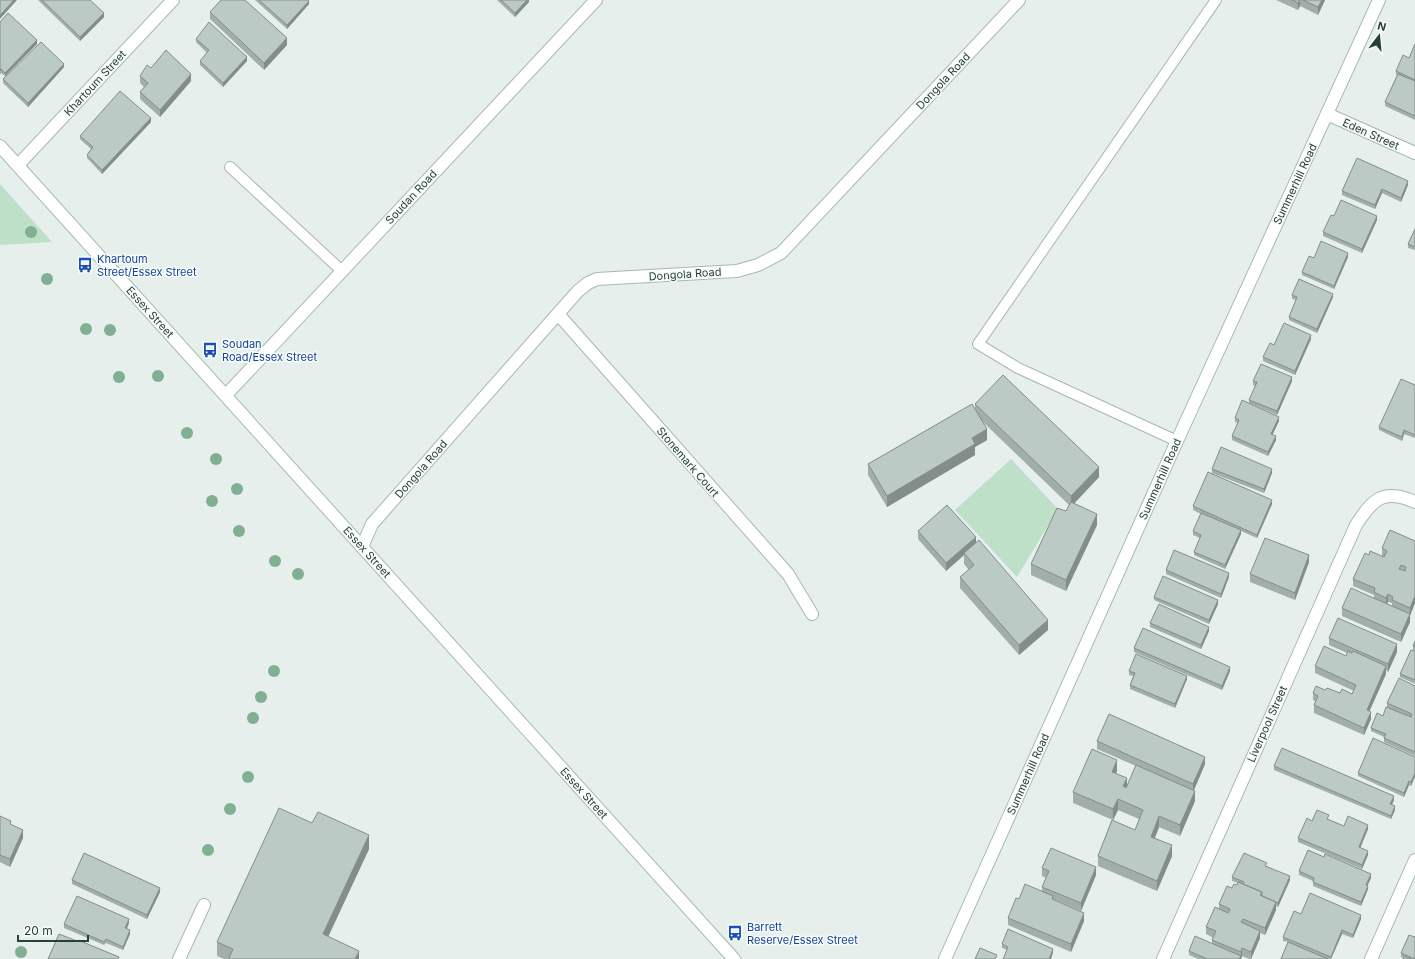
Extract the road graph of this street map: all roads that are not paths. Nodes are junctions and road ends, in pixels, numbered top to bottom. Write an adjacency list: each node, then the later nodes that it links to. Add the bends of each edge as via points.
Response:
1 (173, 0): 9 (street, Khartoum Street)
2 (596, 0): 11 (street, Soudan Road)
3 (1019, 0): 12 (street, Dongola Road, via 781,253 758,266 737,271 597,279 578,291)
4 (1216, 0): 14 (lane, via 978,344 1018,368)
5 (1379, 0): 6 (street, Summerhill Road)
6 (1327, 114): 8 (street, Eden Street); 14 (street, Summerhill Road)
7 (0, 146): 9 (street, Essex Street)
8 (1415, 153)
9 (18, 165): 13 (street, Essex Street)
10 (230, 166): 11 (lane)
11 (342, 271): 13 (street, Soudan Road)
12 (558, 314): 16 (street, Dongola Road, via 372,524); 17 (street, Stonemark Court, via 788,574)
13 (226, 395): 16 (street, Essex Street)
14 (1177, 441): 22 (street, Summerhill Road)
15 (1415, 502): 23 (street, Liverpool Street, via 1395,496 1382,496 1374,500 1356,525)
16 (362, 547): 21 (street, Essex Street)
17 (812, 614)
18 (1415, 860): 24 (street)
19 (204, 905): 20 (street)
20 (179, 959)
21 (734, 959)
22 (945, 959)
23 (1163, 959)
24 (1371, 959)

